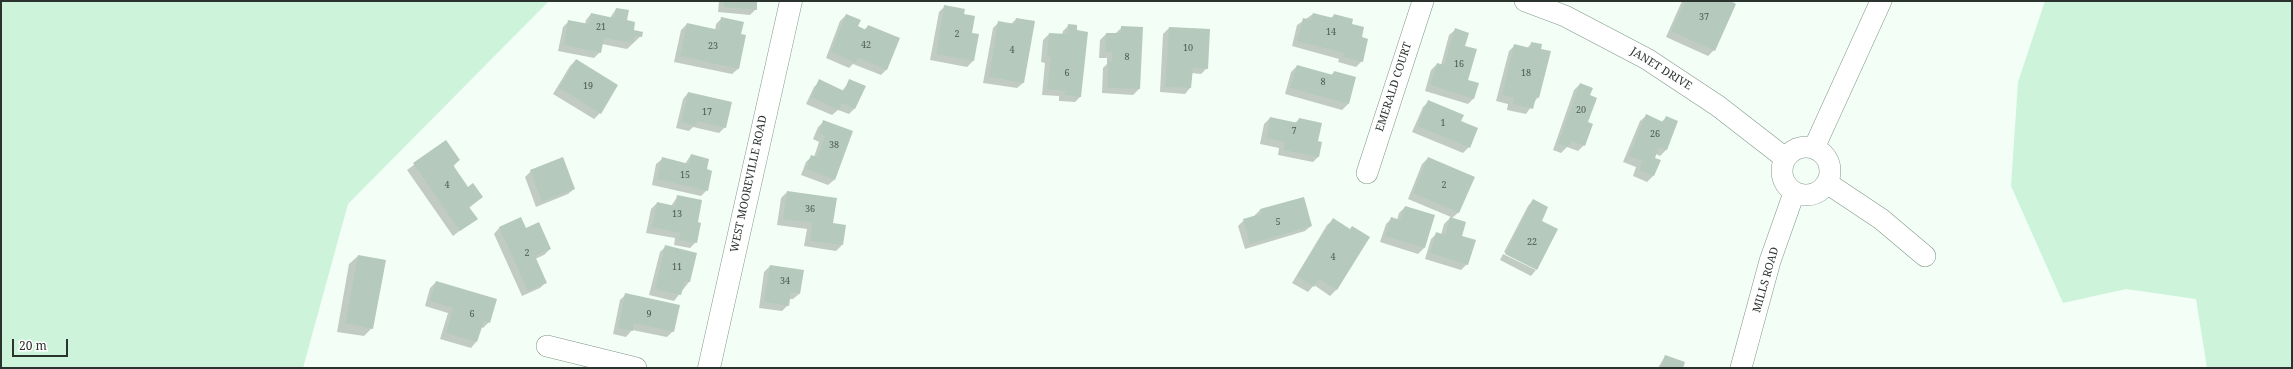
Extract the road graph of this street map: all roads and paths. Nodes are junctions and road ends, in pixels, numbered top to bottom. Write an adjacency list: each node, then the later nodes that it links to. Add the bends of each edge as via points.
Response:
1 (791, 1): 13 (main road, WEST MOOREVILLE ROAD)
2 (1423, 1): 7 (street, EMERALD COURT)
3 (1525, 1): 6 (street, JANET DRIVE, via 1565,16 1647,59 1718,106)
4 (1881, 1): 5 (street)
5 (1814, 148): 6 (street, via 1798,148); 8 (street, via 1829,162)
6 (1785, 158): 9 (street, via 1781,173 1788,188)
7 (1367, 173)
8 (1827, 183): 9 (street, via 1816,194); 10 (street, via 1880,219)
9 (1794, 193): 14 (street, MILLS ROAD, via 1770,261)
10 (1925, 256)
11 (547, 346): 12 (street)
12 (636, 368)
13 (709, 368)
14 (1741, 368)

